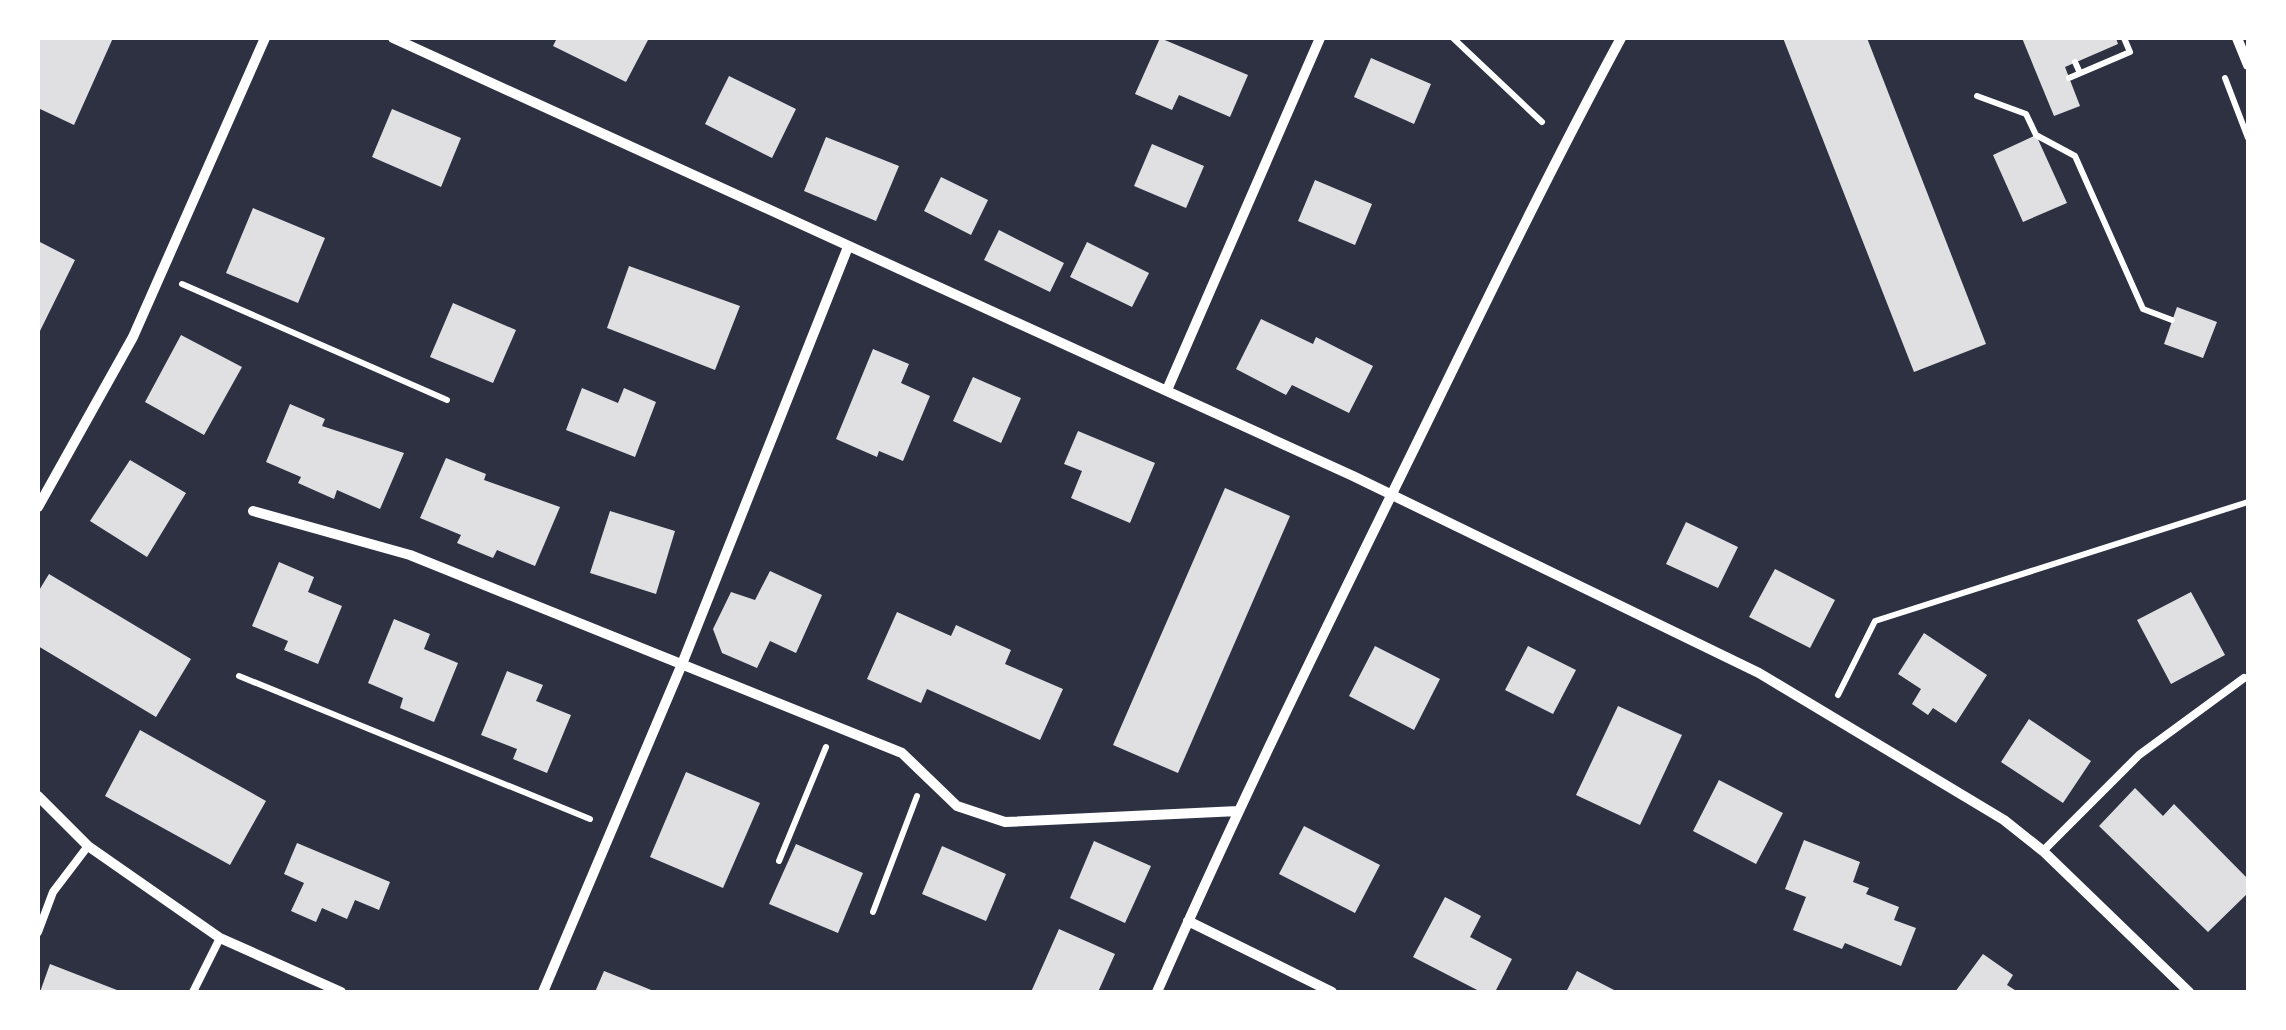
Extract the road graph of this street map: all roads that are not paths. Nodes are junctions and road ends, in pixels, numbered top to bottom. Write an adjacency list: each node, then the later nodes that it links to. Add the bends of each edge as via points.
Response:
1 (265, 38): 10 (street, via 134,337)
2 (393, 38): 7 (street)
3 (1320, 38): 8 (street)
4 (1622, 38): 9 (street)
5 (2237, 38): 6 (street)
6 (2248, 65)
7 (848, 247): 8 (street); 12 (street)
8 (1167, 390): 9 (street)
9 (1391, 494): 15 (street); 17 (street, via 1759,672 2004,820)
10 (38, 507)
11 (253, 511): 12 (street, via 410,555)
12 (682, 664): 15 (street, via 902,753 957,806 1005,822); 23 (street)
13 (2244, 678): 17 (lane, via 2139,755)
14 (38, 796): 16 (street)
15 (1238, 811): 18 (street)
16 (88, 846): 19 (lane, via 53,892); 20 (street)
17 (2043, 852): 26 (street)
18 (1188, 921): 24 (street); 25 (street)
19 (38, 932)
20 (220, 938): 21 (lane); 22 (street)
21 (194, 992)
22 (341, 992)
23 (543, 992)
24 (1157, 992)
25 (1332, 992)
26 (2188, 992)

